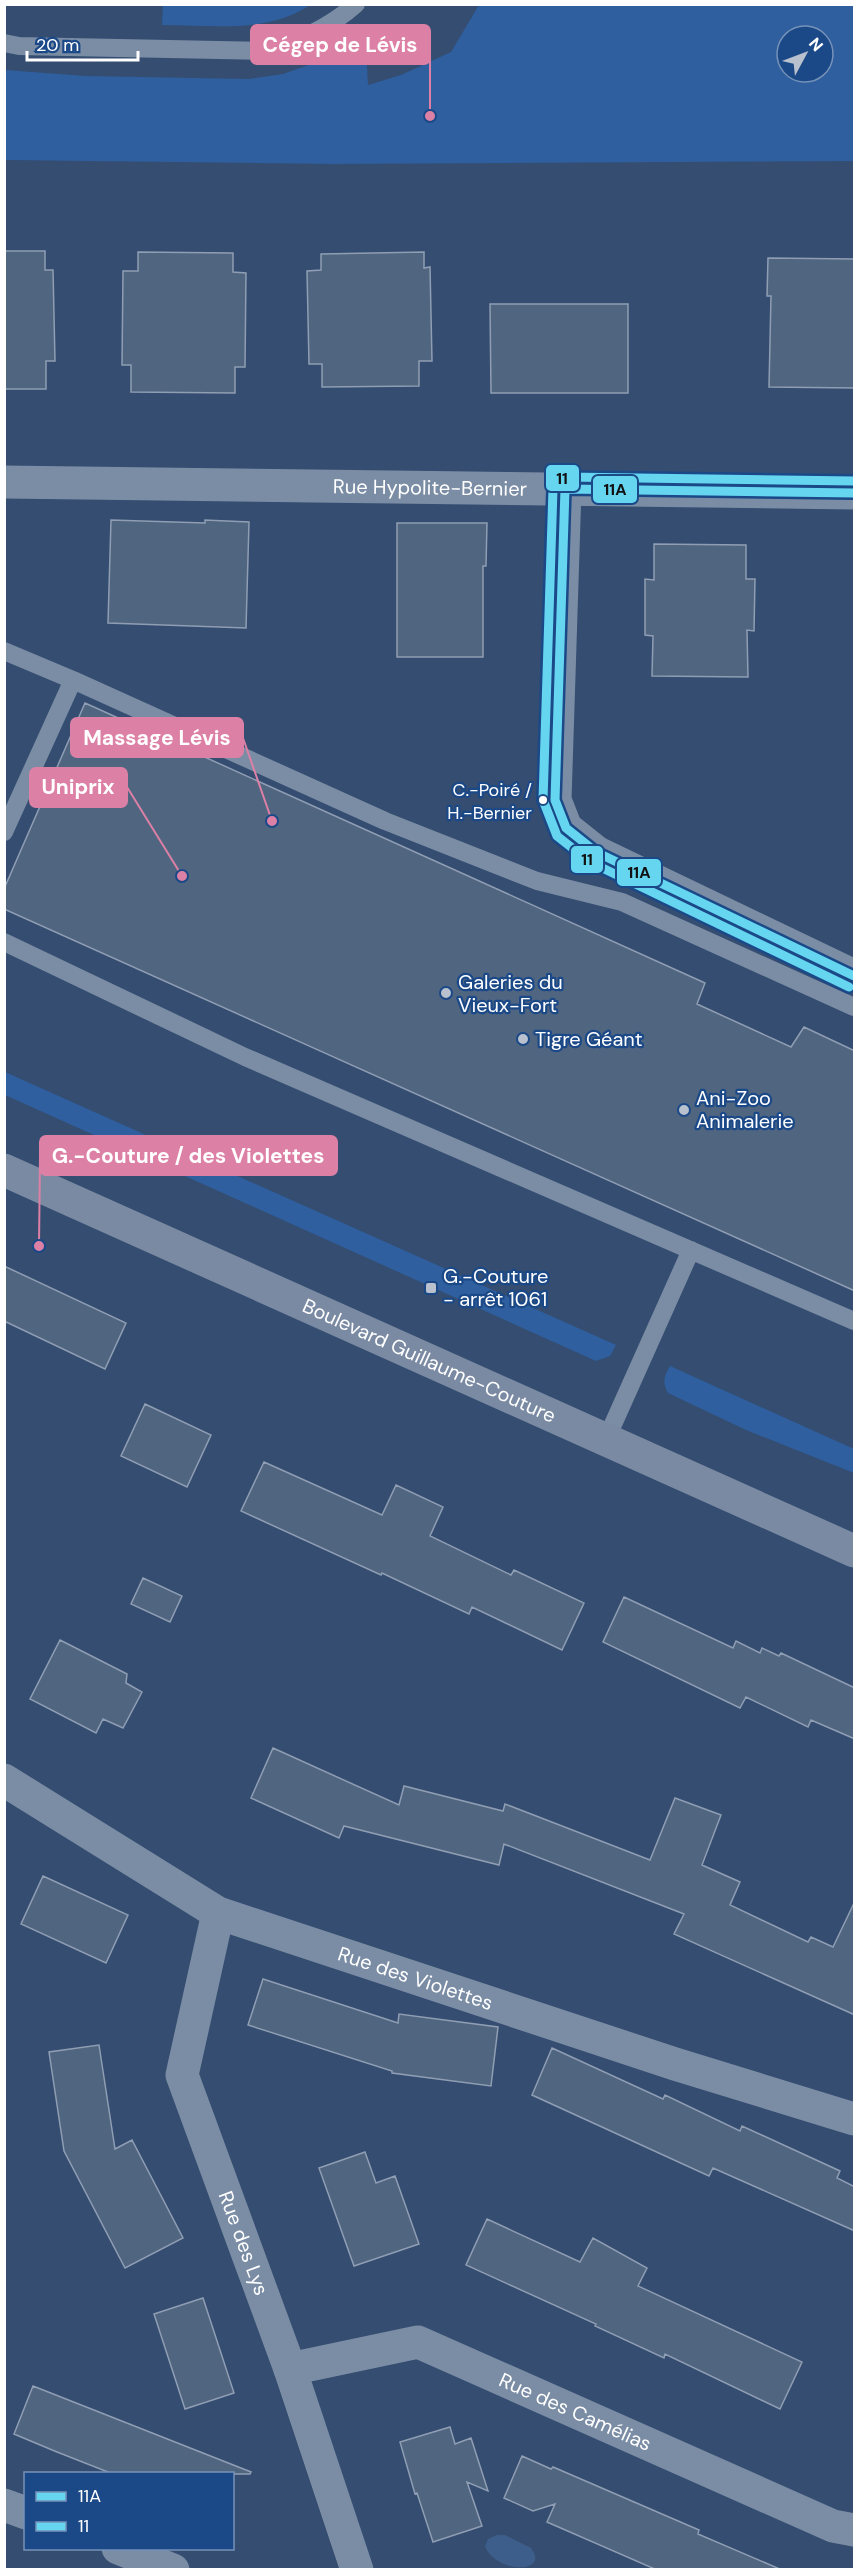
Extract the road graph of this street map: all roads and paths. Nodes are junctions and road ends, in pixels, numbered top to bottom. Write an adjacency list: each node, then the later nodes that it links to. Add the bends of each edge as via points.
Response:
1 (356, 4): 2 (lane, via 324,29 265,51)
2 (4, 43)
3 (4, 482): 4 (street, Rue Hypolite-Bernier)
4 (565, 489): 5 (street, Rue Hypolite-Bernier); 10 (street, via 555,800 566,828 596,852)
5 (855, 493)
6 (4, 651): 7 (lane)
7 (73, 680): 8 (lane); 11 (lane, via 385,821 537,881 622,902)
8 (4, 832)
9 (4, 942): 13 (lane, via 245,1058)
10 (855, 975)
11 (855, 1007)
12 (4, 1170): 15 (main road, Boulevard Guillaume-Couture)
13 (691, 1250): 14 (lane); 15 (lane)
14 (855, 1321)
15 (606, 1440): 16 (main road, Boulevard Guillaume-Couture)
16 (855, 1551)
17 (4, 1780): 18 (street, Rue des Violettes)
18 (218, 1913): 19 (street, Rue des Violettes, via 675,2064); 20 (street, Rue des Lys, via 182,2075)
19 (855, 2119)
20 (290, 2368): 23 (street, Rue des Camélias, via 418,2342 833,2526); 26 (street, Rue des Lys)
21 (4, 2505): 22 (street)
22 (24, 2512)
23 (855, 2530)
24 (123, 2550): 25 (street)
25 (173, 2570)
26 (357, 2570)

